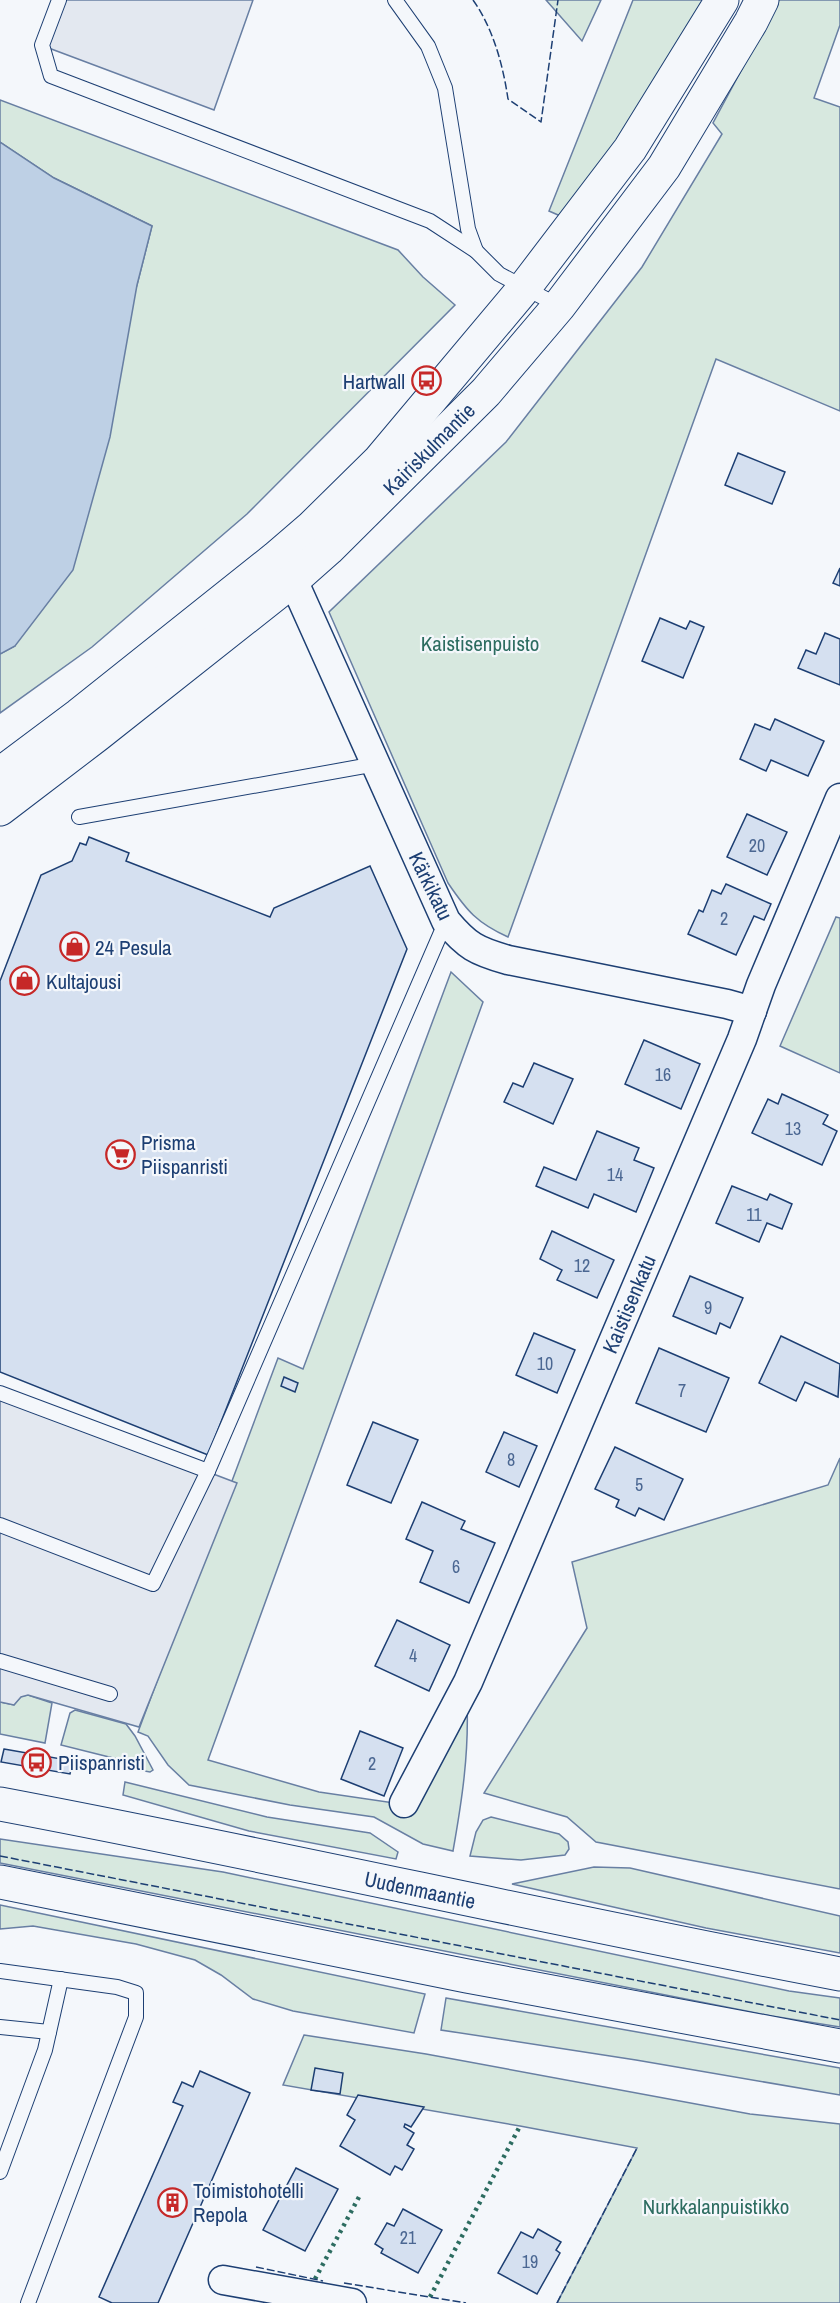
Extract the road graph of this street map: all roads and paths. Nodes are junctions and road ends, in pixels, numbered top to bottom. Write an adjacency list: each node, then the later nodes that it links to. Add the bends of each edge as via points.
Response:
1 (59, 0): 5 (lane, via 42,45 51,76 430,221)
2 (396, 0): 5 (lane, via 428,46 445,88 468,229)
3 (722, 0): 6 (street, Kairiskulmantie, via 630,149)
4 (762, 0): 7 (street, Kairiskulmantie, via 664,167)
5 (476, 251): 6 (lane, via 499,274)
6 (525, 286): 7 (lane); 8 (street, Kairiskulmantie, via 379,461 312,527)
7 (559, 306): 8 (street, Kairiskulmantie, via 486,392 328,549)
8 (284, 569): 9 (street, Kärkikatu); 10 (street, Kairiskulmantie); 12 (street, Kairiskulmantie, via 110,725)
9 (376, 764): 13 (lane); 14 (street, Kärkikatu)
10 (0, 774)
11 (840, 798): 15 (street, Kaistisenkatu)
12 (0, 808)
13 (79, 817)
14 (446, 921): 15 (street, Kärkikatu, via 473,948 489,955); 17 (lane)
15 (752, 1011): 21 (street, Kaistisenkatu, via 468,1683)
16 (0, 1393): 17 (lane)
17 (208, 1471): 18 (lane, via 153,1584)
18 (0, 1525)
19 (0, 1661): 20 (lane)
20 (110, 1694)
21 (404, 1803)
22 (0, 1804): 25 (street, Uudenmaantie)
23 (0, 1882): 29 (street)
24 (0, 1971): 26 (lane)
25 (840, 1974)
26 (61, 1979): 28 (lane); 32 (lane, via 136,1993 136,2017)
27 (0, 2027): 28 (lane)
28 (49, 2032): 30 (lane)
29 (840, 2046)
30 (0, 2172)
31 (223, 2280): 33 (street)
32 (28, 2303)
33 (352, 2303)

